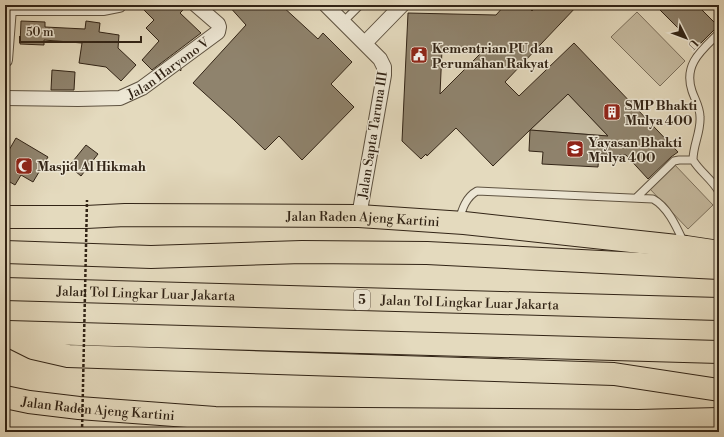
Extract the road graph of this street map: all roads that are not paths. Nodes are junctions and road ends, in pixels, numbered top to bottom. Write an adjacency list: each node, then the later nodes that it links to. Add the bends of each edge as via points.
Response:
1 (119, 5): 6 (street, via 104,8)
2 (196, 5): 11 (street, Jalan Haryono V, via 218,24 218,32 133,93 120,98)
3 (326, 5): 7 (street, Jalan Sapta Taruna III)
4 (360, 5): 7 (lane)
5 (402, 5): 9 (street)
6 (7, 8): 10 (street)
7 (343, 22): 9 (street, Jalan Sapta Taruna III)
8 (719, 33): 12 (lane, via 697,54 690,70 692,91 700,116)
9 (365, 43): 15 (street, Jalan Sapta Taruna III, via 380,59 384,75)
10 (5, 60)
11 (5, 98)
12 (693, 158): 13 (lane); 14 (lane, via 674,161)
13 (719, 192)
14 (636, 198): 17 (lane, via 477,191 468,199); 18 (lane, via 659,202)
15 (359, 216): 16 (highway, Jalan Raden Ajeng Kartini); 17 (highway, Jalan Raden Ajeng Kartini)
16 (5, 217)
17 (458, 223): 18 (highway, Jalan Raden Ajeng Kartini)
18 (686, 247): 20 (highway, Jalan Raden Ajeng Kartini)
19 (5, 252): 21 (highway, via 151,257 302,252 427,253)
20 (719, 252)
21 (719, 268)
22 (5, 289): 23 (highway, Jalan Tol Lingkar Luar Jakarta / 5)
23 (719, 309)
24 (5, 333): 25 (highway); 26 (highway, via 33,348 68,356 614,374)
25 (719, 352)
26 (719, 390)
27 (5, 397): 28 (highway, Jalan Raden Ajeng Kartini, via 79,408 215,418 335,423)
28 (719, 419)

